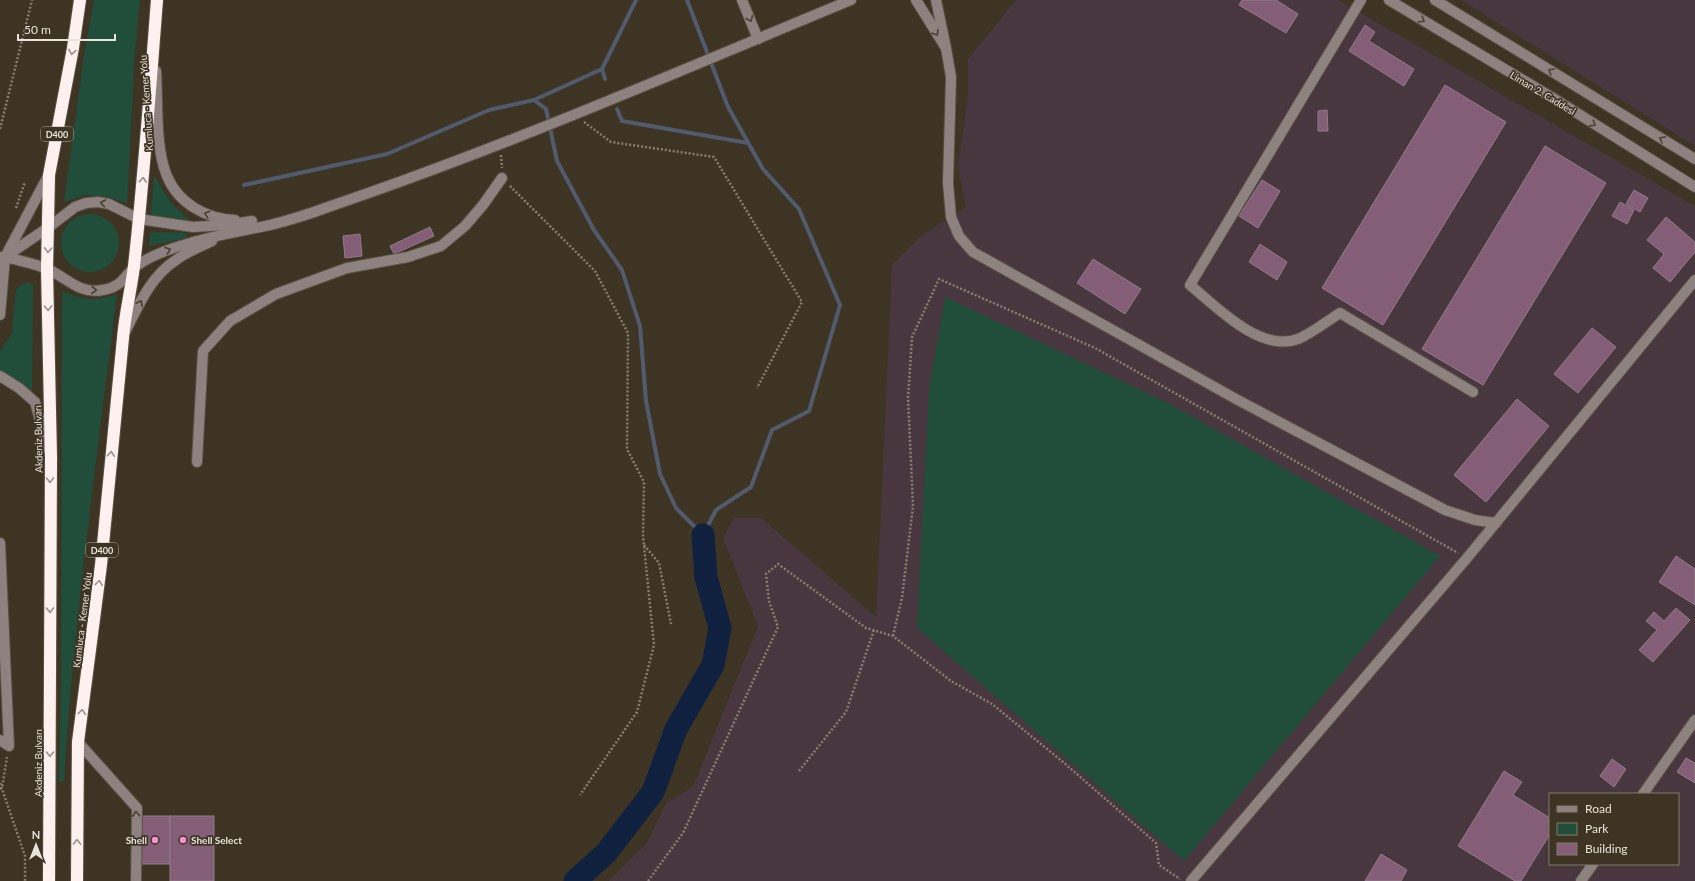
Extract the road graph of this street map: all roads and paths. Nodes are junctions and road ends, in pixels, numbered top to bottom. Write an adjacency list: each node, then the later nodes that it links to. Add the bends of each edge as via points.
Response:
1 (32, 0): 16 (path)
2 (80, 0): 19 (highway, Akdeniz Bulvarı / D400, one-way to 19)
3 (157, 0): 12 (highway, Kumluca - Kemer Yolu / D400)
4 (742, 0): 13 (street, one-way to 13)
5 (851, 0): 11 (street)
6 (916, 0): 14 (street, one-way to 14)
7 (936, 0): 14 (street)
8 (1361, 0): 37 (street, via 1190,285 1249,333 1274,342 1298,339 1340,313)
9 (1389, 0): 22 (street, Liman 2. Caddesi, one-way to 22)
10 (1436, 0): 18 (street, one-way to 10)
11 (827, 5): 13 (street)
12 (154, 38): 25 (highway, Kumluca - Kemer Yolu / D400, one-way to 12); 26 (street, Kumluca - Kemer Yolu / D400, one-way to 12, via 229,220 205,214 189,205 175,192 166,175 160,145)
13 (758, 38): 15 (street)
14 (946, 48): 40 (street, via 951,77 948,184 951,217 959,236 974,252 1236,399 1445,510 1475,520)
15 (571, 116): 17 (street); 36 (path, via 611,142 714,158 802,302)
16 (0, 129)
17 (501, 144): 20 (path); 23 (street)
18 (1695, 159)
19 (49, 175): 27 (highway, Akdeniz Bulvarı / D400); 29 (street, D400)
20 (502, 178): 39 (street, via 465,226 441,246 408,257 347,268 276,294 230,321 203,351); 42 (path, via 596,271 628,333 627,449 644,482)
21 (26, 182): 24 (path)
22 (1695, 187)
23 (330, 207): 26 (street, Kumluca - Kemer Yolu / D400); 28 (street, Kumluca - Kemer Yolu / D400, via 272,225)
24 (16, 208)
25 (138, 219): 26 (street, Kumluca - Kemer Yolu / D400, via 193,227); 27 (street, Kumluca - Kemer Yolu / D400, one-way to 27, via 109,204 86,203 70,210); 30 (highway, Kumluca - Kemer Yolu / D400)
26 (259, 220)
27 (49, 227): 29 (street, Kumluca - Kemer Yolu / D400); 31 (highway, Akdeniz Bulvarı / D400, one-way to 31)
28 (230, 232): 30 (street, Kumluca - Kemer Yolu / D400, one-way to 28, via 156,255); 34 (street, Kumluca - Kemer Yolu / D400, one-way to 28, via 156,276 176,259)
29 (3, 257): 31 (street, Kumluca - Kemer Yolu / D400); 33 (street)
30 (134, 268): 31 (street, Kumluca - Kemer Yolu / D400, one-way to 30, via 80,289 92,291 114,286 124,280); 34 (highway, Kumluca - Kemer Yolu / D400)
31 (47, 269): 38 (highway, Akdeniz Bulvarı / D400, one-way to 38)
32 (1695, 280): 40 (street)
33 (0, 315)
34 (122, 338): 49 (highway, Kumluca - Kemer Yolu / D400, one-way to 34, via 101,565)
35 (0, 376): 38 (street, D400, via 35,402)
36 (757, 388)
37 (1473, 392)
38 (50, 458): 58 (highway, Akdeniz Bulvarı / D400, one-way to 58)
39 (197, 462)
40 (1496, 523): 43 (street)
41 (0, 543): 50 (street)
42 (644, 545): 44 (path, via 659,563); 55 (path, via 654,645 641,697 637,712)
43 (1467, 558): 46 (path, via 1095,348 939,279 912,337 908,398 913,506 902,598); 63 (street)
44 (671, 624)
45 (874, 630): 46 (path); 51 (path, via 846,712); 61 (path, via 866,628 778,564 766,574 769,601 778,627 683,833)
46 (893, 636): 62 (path, via 951,681 992,704 1063,762 1156,843 1159,865)
47 (1695, 720): 54 (street)
48 (0, 740): 50 (street)
49 (78, 742): 59 (highway, Kumluca - Kemer Yolu / D400, one-way to 49); 60 (street, one-way to 49, via 137,808)
50 (10, 746): 53 (path)
51 (799, 771)
52 (0, 783): 53 (path)
53 (1, 788): 57 (path, via 25,856)
54 (1644, 793)
55 (580, 795)
56 (1592, 865): 64 (street)
57 (25, 881)
58 (49, 881)
59 (77, 881)
60 (136, 881)
61 (648, 881)
62 (1184, 881)
63 (1191, 881)
64 (1581, 881)

